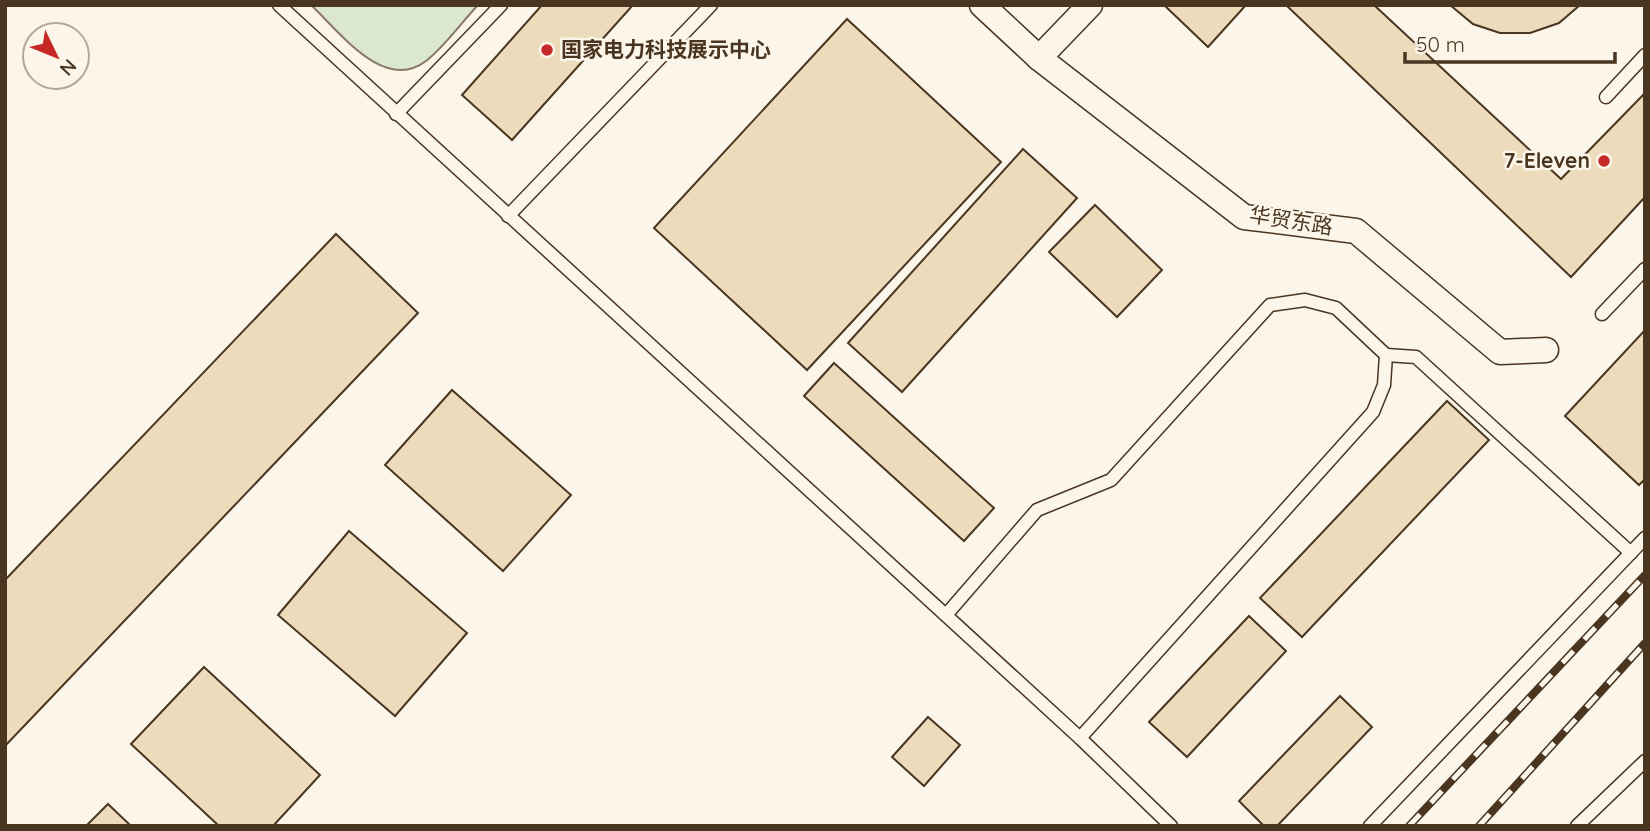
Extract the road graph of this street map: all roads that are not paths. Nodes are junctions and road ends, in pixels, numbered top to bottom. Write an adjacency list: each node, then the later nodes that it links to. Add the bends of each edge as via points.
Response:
1 (279, 5): 9 (lane)
2 (501, 5): 9 (lane)
3 (711, 5): 10 (lane)
4 (982, 5): 7 (street, 华贸东路)
5 (1090, 5): 7 (street)
6 (1645, 55): 8 (lane)
7 (1039, 58): 13 (street, 华贸东路, via 1244,217 1356,231 1500,352)
8 (1606, 97)
9 (396, 114): 10 (lane)
10 (508, 216): 17 (lane)
11 (1645, 269): 12 (lane)
12 (1602, 314)
13 (1546, 350)
14 (1386, 355): 16 (lane, via 1416,357); 17 (lane, via 1336,308 1305,300 1270,305 1111,480 1037,510); 18 (lane, via 1384,385 1373,412)
15 (1645, 538): 16 (lane)
16 (1631, 553): 21 (lane)
17 (946, 615): 18 (lane)
18 (1080, 738): 20 (lane)
19 (1645, 761): 22 (lane)
20 (1171, 826)
21 (1370, 826)
22 (1577, 826)

